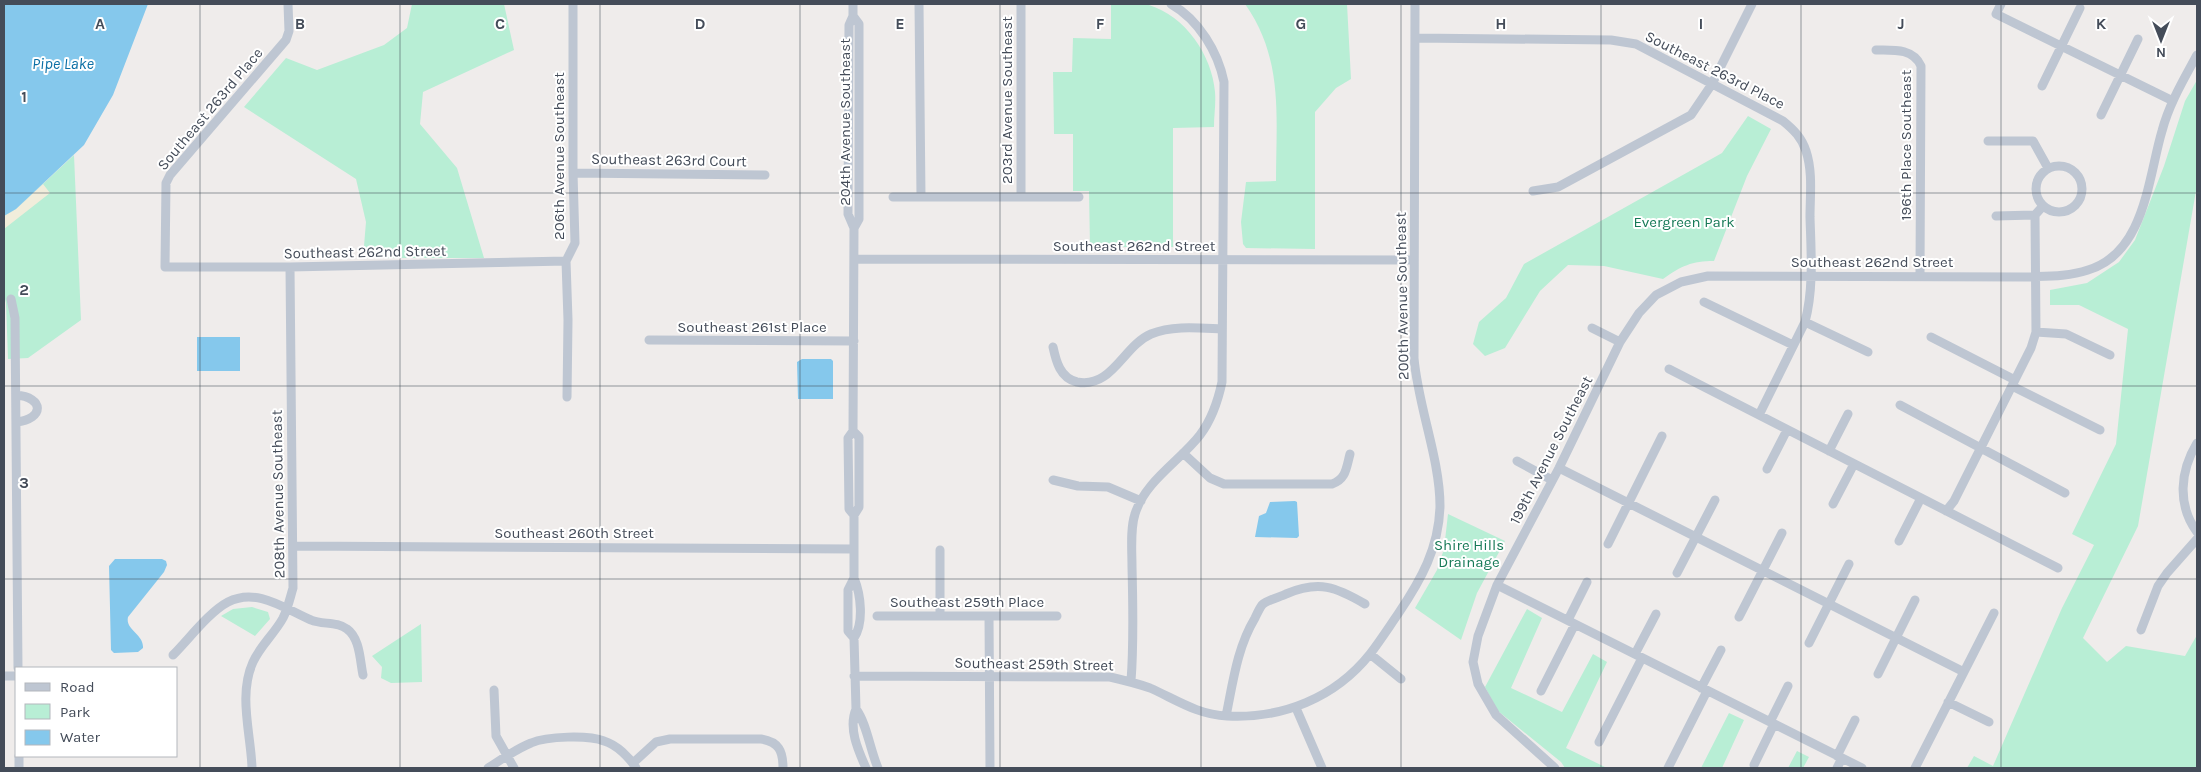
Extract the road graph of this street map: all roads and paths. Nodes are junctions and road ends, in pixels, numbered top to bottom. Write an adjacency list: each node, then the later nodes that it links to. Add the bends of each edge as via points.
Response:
1 (288, 4): 37 (street, Southeast 263rd Place, via 286,40 166,183)
2 (573, 4): 23 (street, 206th Avenue Southeast)
3 (853, 4): 33 (street, 204th Avenue Southeast, via 849,25 848,214 854,228)
4 (919, 4): 27 (street)
5 (1021, 4): 28 (street, 203rd Avenue Southeast)
6 (1172, 4): 34 (street, via 1196,25 1216,55 1224,82)
7 (1415, 4): 11 (street, 200th Avenue Southeast)
8 (1752, 4): 17 (street)
9 (2001, 4): 13 (street, via 1996,14)
10 (2080, 8): 13 (street)
11 (1416, 38): 17 (street, Southeast 263rd Place, via 1611,40 1636,44); 35 (street, 200th Avenue Southeast)
12 (2138, 39): 16 (street)
13 (2062, 46): 16 (street); 18 (street)
14 (1876, 50): 40 (street, 196th Place Southeast, via 1908,52 1920,66)
15 (2197, 55): 19 (street)
16 (2120, 75): 19 (street); 20 (street)
17 (1712, 84): 25 (street, via 1696,110 1684,120 1558,187); 39 (street, Southeast 263rd Place, via 1783,121 1799,136 1810,173)
18 (2042, 86)
19 (2173, 101): 41 (street, Southeast 262nd Street, via 2133,230 2121,248 2090,270)
20 (2101, 115)
21 (1988, 141): 22 (street, via 2033,141)
22 (2048, 168): 30 (street, via 2040,175 2036,186 2037,197); 30 (street, via 2059,165 2075,171 2081,180 2082,192 2070,209 2059,212)
23 (573, 173): 24 (street, Southeast 263rd Court); 36 (street, 206th Avenue Southeast, via 575,244)
24 (765, 175)
25 (1533, 191)
26 (893, 197): 27 (street)
27 (921, 197): 28 (street)
28 (1021, 197): 29 (street)
29 (1079, 197)
30 (2043, 206): 31 (street)
31 (2036, 215): 32 (street); 41 (street)
32 (1996, 216)
33 (854, 259): 34 (street, Southeast 262nd Street); 51 (street, 204th Avenue Southeast)
34 (1224, 259): 35 (street, Southeast 262nd Street); 47 (street)
35 (1414, 260): 117 (street, 200th Avenue Southeast, via 1416,374 1440,508 1427,567)
36 (566, 261): 38 (street, Southeast 262nd Street); 60 (street, 206th Avenue Southeast)
37 (166, 267): 38 (street, Southeast 262nd Street)
38 (290, 267): 92 (street, 208th Avenue Southeast)
39 (1811, 275): 40 (street, Southeast 262nd Street); 42 (street, Southeast 262nd Street, via 1708,276 1681,282); 45 (street)
40 (1920, 275): 41 (street, Southeast 262nd Street)
41 (2035, 276): 48 (street)
42 (1656, 295): 52 (street, 199th Avenue Southeast, via 1639,313)
43 (12, 299): 59 (street)
44 (1704, 302): 53 (street)
45 (1805, 322): 53 (street); 55 (street)
46 (1592, 328): 52 (street)
47 (1222, 329): 54 (street, via 1174,328 1148,336 1108,374 1092,382 1074,381 1062,374); 71 (street, via 1222,382 1218,400 1200,435)
48 (2036, 332): 56 (street, via 2066,334); 58 (street)
49 (1931, 337): 58 (street)
50 (649, 340): 51 (street, Southeast 261st Place)
51 (854, 341): 93 (street, 204th Avenue Southeast, via 854,431 848,438 849,509 854,515)
52 (1620, 342): 75 (street, 199th Avenue Southeast)
53 (1793, 345): 63 (street)
54 (1052, 347)
55 (1868, 352)
56 (2110, 355)
57 (1669, 369): 63 (street)
58 (2013, 383): 66 (street); 69 (street)
59 (16, 395): 64 (street); 64 (street, via 30,397 37,408 30,420)
60 (567, 397)
61 (1900, 405): 69 (street)
62 (1848, 414): 70 (street)
63 (1759, 415): 65 (street)
64 (16, 422): 120 (street)
65 (1787, 430): 70 (street); 76 (street)
66 (2100, 430)
67 (1662, 436): 83 (street)
68 (2197, 443): 86 (street, via 2186,467 2183,501 2187,516)
69 (1980, 448): 79 (street); 85 (street)
70 (1829, 451): 74 (street)
71 (1183, 453): 72 (street, via 1210,478 1231,485 1332,484 1341,481 1345,475); 82 (street)
72 (1350, 454)
73 (1516, 460): 78 (street)
74 (1854, 464): 80 (street); 84 (street)
75 (1559, 468): 78 (street, 199th Avenue Southeast); 83 (street)
76 (1767, 469)
77 (1053, 480): 82 (street, via 1078,486 1108,487)
78 (1552, 480): 100 (street, 199th Avenue Southeast)
79 (2065, 493)
80 (1920, 498): 85 (street); 90 (street)
81 (1714, 500): 88 (street)
82 (1140, 501): 127 (street, via 1134,514 1133,529)
83 (1628, 503): 88 (street); 91 (street)
84 (1833, 504)
85 (1946, 511): 96 (street)
86 (2197, 532)
87 (1782, 533): 97 (street)
88 (1696, 537): 97 (street); 98 (street)
89 (2197, 539): 113 (street, via 2158,586)
90 (1898, 540)
91 (1608, 544)
92 (293, 546): 93 (street, Southeast 260th Street); 104 (street, 208th Avenue Southeast, via 293,588)
93 (854, 549): 124 (street, 204th Avenue Southeast, via 860,630 854,638)
94 (940, 550): 108 (street)
95 (1849, 564): 103 (street)
96 (2058, 568)
97 (1763, 571): 103 (street); 111 (street)
98 (1678, 573)
99 (1587, 582): 112 (street)
100 (1498, 585): 112 (street); 152 (street, 199th Avenue Southeast, via 1478,636 1474,662 1478,684 1496,715)
101 (1915, 600): 114 (street)
102 (1365, 604): 135 (street, via 1342,590 1312,586 1263,604 1244,636)
103 (1828, 604): 114 (street); 115 (street)
104 (288, 608): 118 (street, via 256,597 234,599 214,612); 123 (street, via 311,620 337,624 348,630 356,644); 144 (street, 208th Avenue Southeast, via 253,661 247,681 246,713 252,744)
105 (1994, 613): 121 (street)
106 (1656, 614): 119 (street)
107 (877, 616): 108 (street, Southeast 259th Place)
108 (940, 616): 109 (street, Southeast 259th Place)
109 (989, 616): 110 (street, Southeast 259th Place); 125 (street)
110 (1056, 616)
111 (1739, 617)
112 (1571, 622): 119 (street); 131 (street)
113 (2141, 630)
114 (1896, 638): 121 (street); 122 (street)
115 (1809, 643)
116 (1720, 650): 129 (street)
117 (1370, 654): 126 (street); 133 (street, 200th Avenue Southeast, via 1352,674)
118 (173, 655)
119 (1639, 656): 129 (street); 139 (street)
120 (18, 667)
121 (1964, 672): 132 (street)
122 (1878, 674)
123 (363, 675)
124 (854, 676): 125 (street, Southeast 259th Street); 134 (street, 204th Avenue Southeast)
125 (989, 677): 127 (street, Southeast 259th Street, via 1090,676); 150 (street)
126 (1401, 679)
127 (1131, 681): 135 (street, Southeast 259th Street, via 1200,711)
128 (1788, 686): 138 (street)
129 (1704, 689): 138 (street); 153 (street)
130 (494, 690): 140 (street, via 496,736)
131 (1541, 692)
132 (1948, 702): 137 (street); 156 (street)
133 (1296, 708): 135 (street, Southeast 259th Street, via 1262,716); 151 (street)
134 (856, 709): 148 (street, 204th Avenue Southeast, via 852,719 854,735); 149 (street, 204th Avenue Southeast, via 862,717)
135 (1226, 716)
136 (1855, 720): 141 (street)
137 (1989, 722)
138 (1772, 723): 141 (street); 142 (street)
139 (1600, 742)
140 (506, 756): 143 (street, via 541,740 596,738 617,747); 145 (street); 146 (street)
141 (1839, 757): 154 (street); 155 (street)
142 (1754, 765)
143 (635, 766): 147 (street, via 656,742 670,739 761,739 777,744 782,753)
144 (252, 768)
145 (488, 768)
146 (514, 768)
147 (783, 768)
148 (866, 768)
149 (878, 768)
150 (990, 768)
151 (1322, 768)
152 (1555, 768)
153 (1668, 768)
154 (1837, 768)
155 (1862, 768)
156 (1915, 768)

